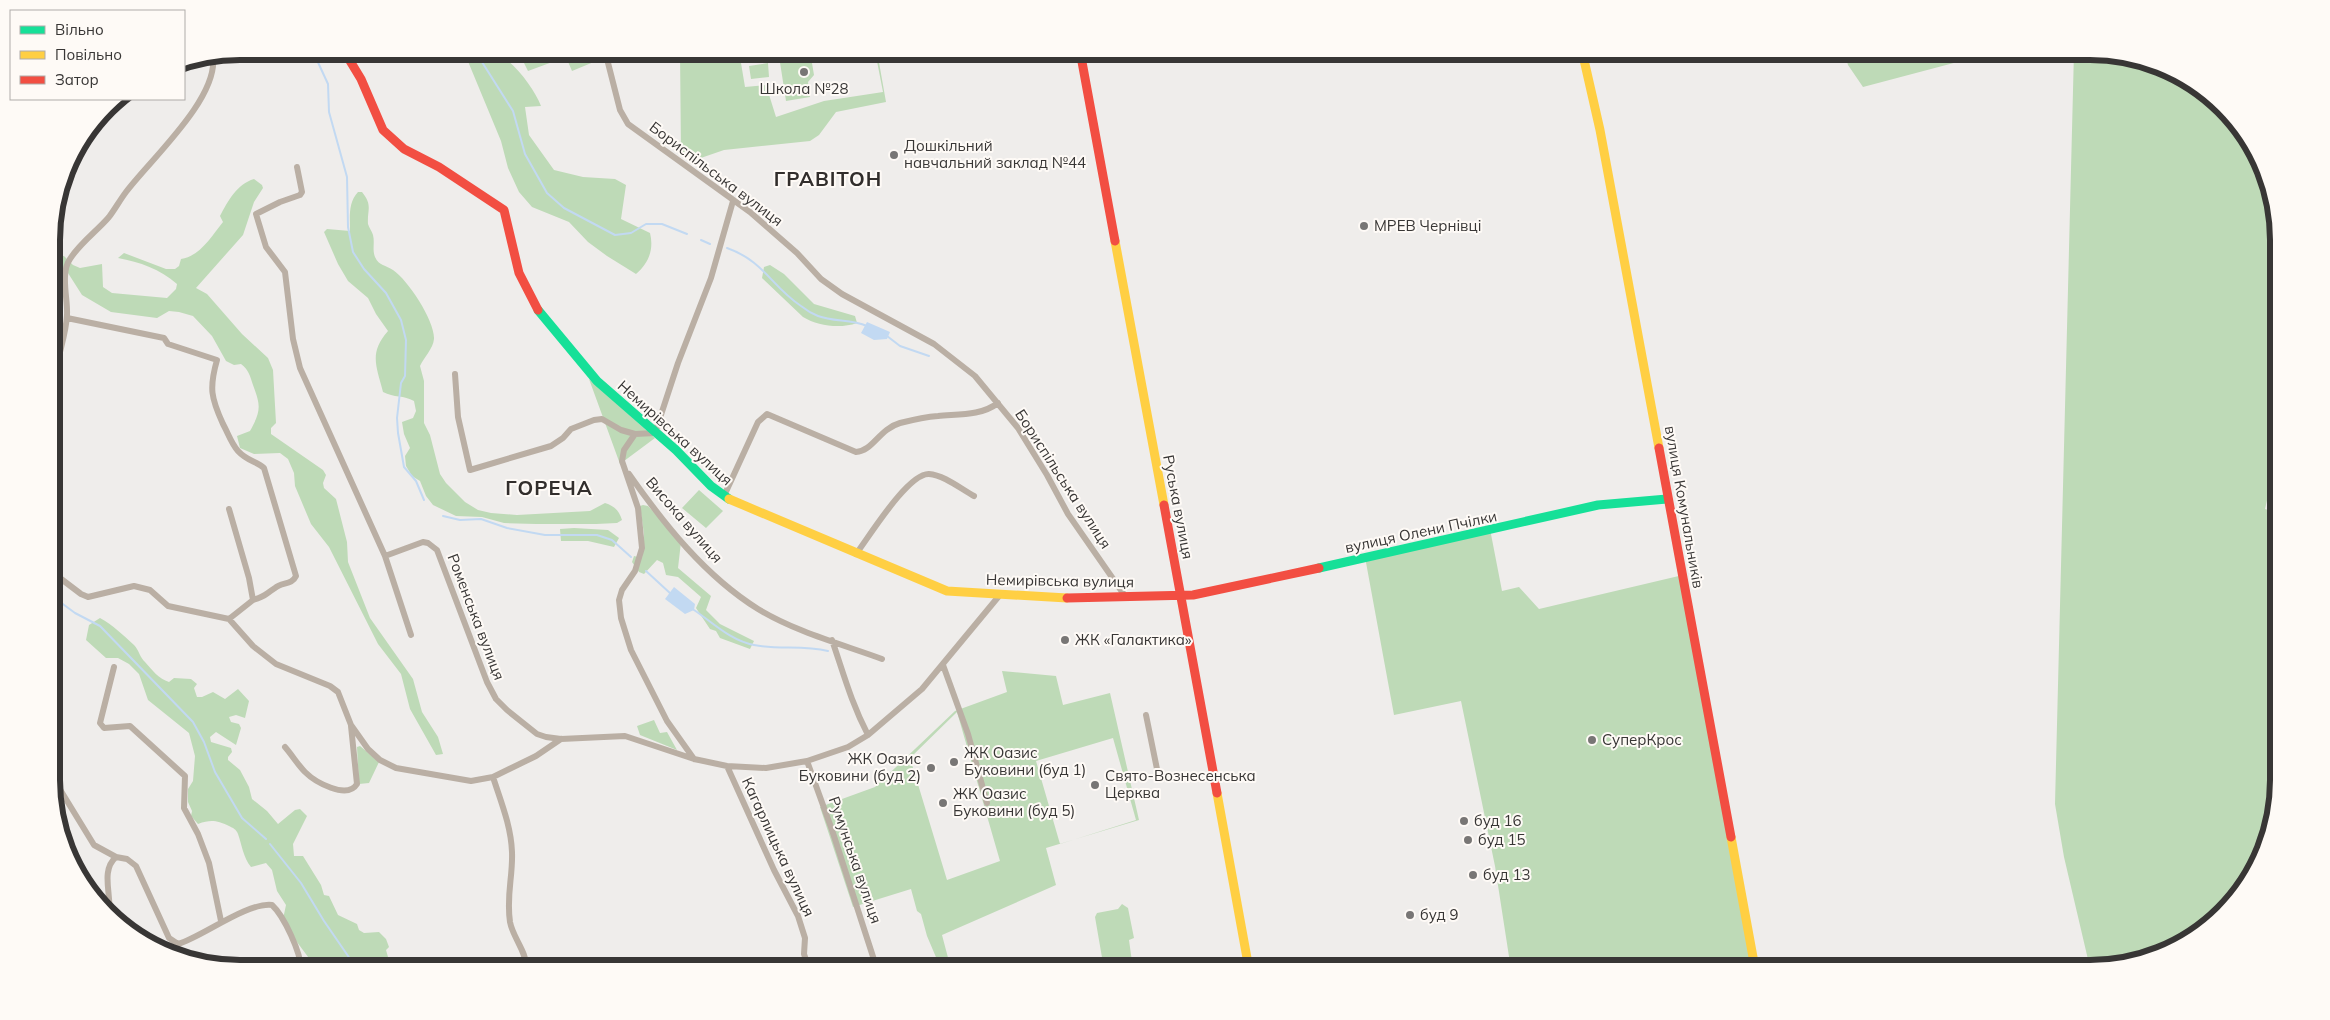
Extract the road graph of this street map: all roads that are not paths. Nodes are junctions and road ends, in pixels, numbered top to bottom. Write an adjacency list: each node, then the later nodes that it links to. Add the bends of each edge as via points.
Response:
1 (349, 60): 12 (street, Немирівська вулиця, via 383,130 404,150 439,167 504,210 519,273 538,311 597,381)
2 (607, 60): 7 (street, Бориспільська вулиця, via 620,110 628,124)
3 (1082, 60): 24 (street, Руська вулиця)
4 (1584, 60): 17 (street, вулиця Комунальників, via 1628,277)
5 (212, 62): 8 (street, via 211,77 178,132 69,260 65,270)
6 (297, 167): 20 (street, via 300,195 256,214 266,247 285,272 292,339 300,368)
7 (733, 201): 11 (street, Бориспільська вулиця, via 797,253 820,278 842,294 934,344 975,376); 12 (street, via 711,278)
8 (67, 318): 9 (street); 25 (street, via 164,338 168,344 217,360 212,376 213,403 238,452 251,463 264,468 296,576 291,582)
9 (60, 358)
10 (455, 374): 13 (street, via 458,417 470,470 551,446 571,428 594,420 602,419)
11 (998, 403): 15 (street, via 990,409 968,414 936,416 887,428 870,446 856,452 767,414 758,422); 23 (street, Бориспільська вулиця, via 1018,428 1048,474 1068,514)
12 (655, 433): 13 (street); 15 (street, Немирівська вулиця)
13 (635, 434): 14 (street, via 624,450 622,462)
14 (625, 469): 28 (street, Висока вулиця, via 656,512 716,576 757,608 795,628); 37 (street, via 638,508 642,548 635,571 619,600 621,618 631,650 667,721)
15 (724, 496): 19 (street, Немирівська вулиця)
16 (974, 496): 19 (street, via 942,478 924,474 908,485)
17 (1667, 499): 24 (street, вулиця Олени Пчілки, via 1575,509 1520,524); 52 (street, вулиця Комунальників)
18 (229, 509): 25 (street)
19 (856, 554): 22 (street, Немирівська вулиця, via 947,590)
20 (386, 556): 27 (street); 35 (street, Роменська вулиця, via 424,542 437,550 496,698 537,734)
21 (60, 578): 26 (street, via 88,597 134,586 150,590 168,606)
22 (999, 596): 23 (street, Немирівська вулиця); 30 (street, Роменська вулиця)
23 (1125, 596): 24 (street, Немирівська вулиця)
24 (1180, 597): 51 (street, Руська вулиця)
25 (253, 600): 26 (street)
26 (229, 618): 33 (street, via 253,646 276,664 338,692)
27 (410, 635)
28 (832, 640): 29 (street, Висока вулиця); 34 (street, via 845,684)
29 (882, 659)
30 (943, 665): 34 (street, Роменська вулиця, via 922,689); 43 (street, via 968,734)
31 (114, 667): 46 (street, via 100,723 104,728 130,726 185,776 184,808 209,863)
32 (1146, 715): 40 (street)
33 (351, 725): 36 (street, via 357,784 344,791 305,773); 41 (street, via 368,749 396,768 471,781)
34 (868, 735): 38 (street, Роменська вулиця, via 848,748)
35 (561, 739): 37 (street, Роменська вулиця, via 625,736); 41 (street, via 536,756)
36 (286, 747)
37 (694, 759): 39 (street, Роменська вулиця)
38 (806, 761): 39 (street, Роменська вулиця, via 766,768); 50 (street, Румунська вулиця)
39 (727, 766): 49 (street, Кагарлицька вулиця, via 798,916 805,938)
40 (1158, 774)
41 (493, 777): 48 (street, via 511,841 507,902 511,927 523,948)
42 (60, 789): 44 (street, via 94,845)
43 (987, 802)
44 (116, 858): 45 (street, via 107,872); 46 (street, via 127,859 136,866 173,941 178,944 187,941)
45 (110, 904)
46 (221, 921): 47 (street, via 272,905 280,914)
47 (301, 960)
48 (525, 960)
49 (806, 960)
50 (874, 960)
51 (1248, 960)
52 (1753, 960)

